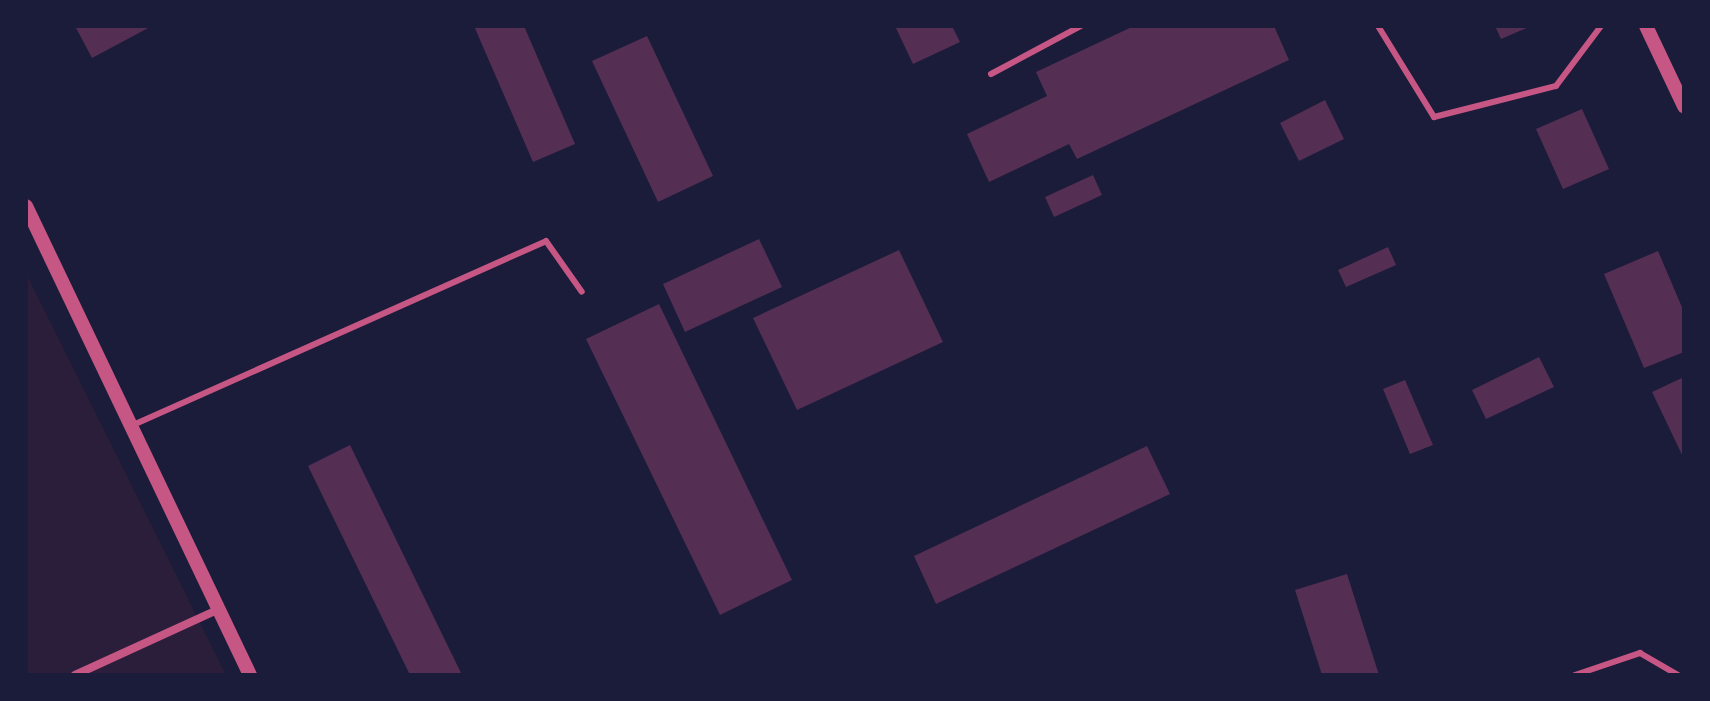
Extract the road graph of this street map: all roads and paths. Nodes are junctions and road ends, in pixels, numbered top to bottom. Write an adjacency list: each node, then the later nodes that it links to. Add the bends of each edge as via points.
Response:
1 (1081, 26): 5 (lane)
2 (1378, 26): 3 (lane, via 1434,117 1556,86)
3 (1601, 26)
4 (1646, 26): 6 (street)
5 (991, 74)
6 (1684, 106)
7 (26, 206): 9 (street)
8 (582, 292): 9 (lane, via 546,241)
9 (130, 427): 10 (street)
10 (217, 610): 11 (street); 12 (street)
11 (75, 675)
12 (250, 675)
13 (1575, 675): 14 (lane, via 1640,653)
14 (1678, 675)

